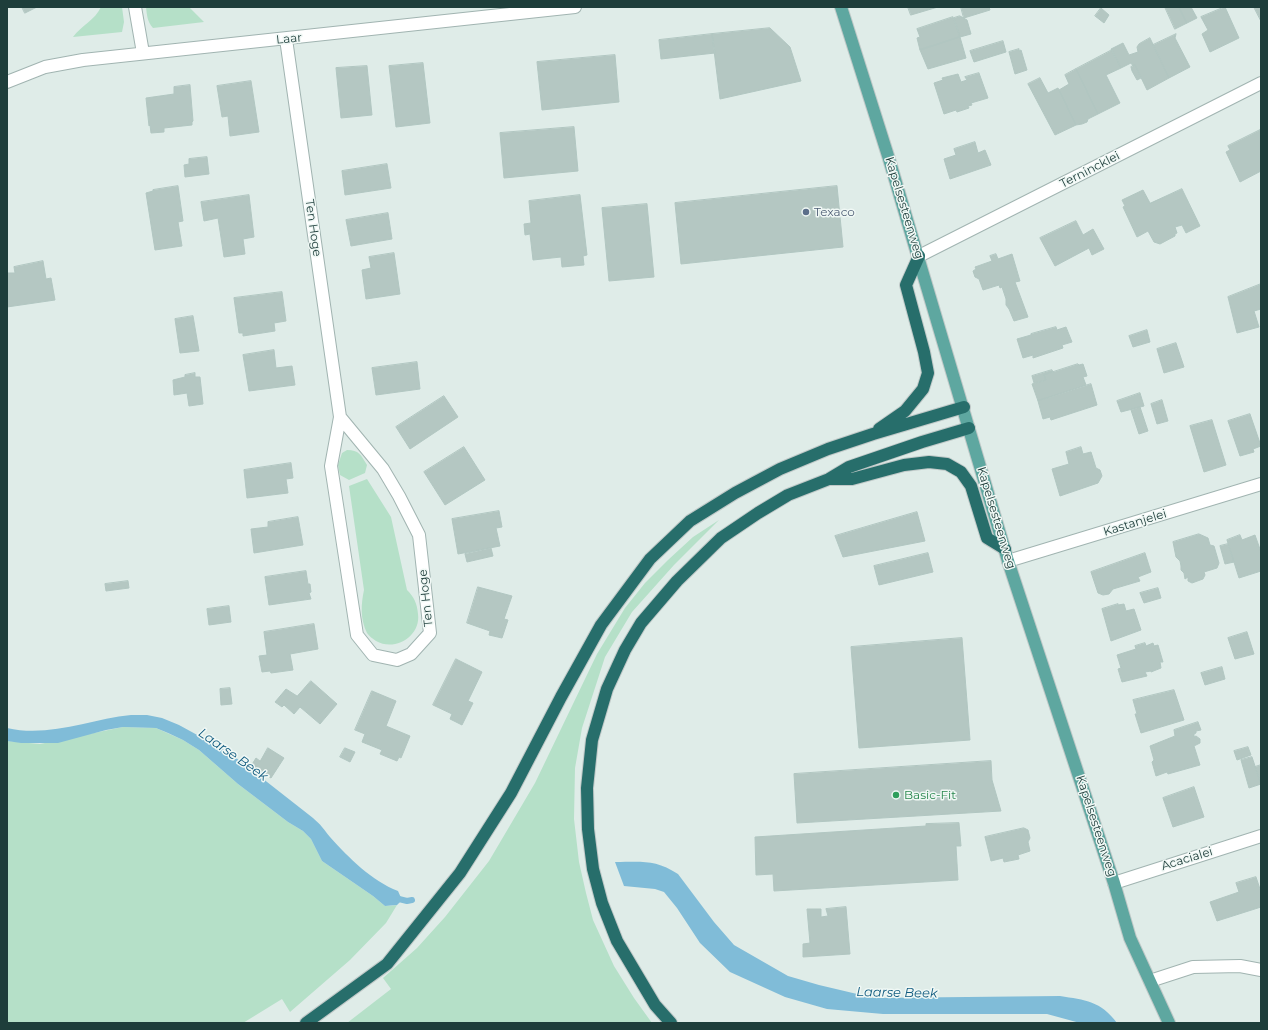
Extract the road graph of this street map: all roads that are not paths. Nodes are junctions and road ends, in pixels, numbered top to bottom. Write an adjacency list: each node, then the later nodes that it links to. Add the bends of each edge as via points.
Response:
1 (135, 7): 5 (street)
2 (575, 7): 4 (street, Laar)
3 (841, 7): 8 (main road, Kapelsesteenweg)
4 (286, 39): 5 (street, Laar); 10 (street, Ten Hoge)
5 (143, 53): 6 (street, Laar, via 45,67)
6 (7, 82)
7 (1261, 83): 8 (street, Ternincklei)
8 (919, 256): 9 (main road, Kapelsesteenweg); 12 (highway, via 906,284 928,373 923,389 905,411)
9 (964, 407): 11 (main road, Kapelsesteenweg); 12 (highway)
10 (340, 417): 10 (street, Ten Hoge, via 331,466 357,635 373,655 397,660 411,654 430,633 419,535 383,469)
11 (969, 428): 13 (highway, via 849,467); 15 (main road, Kapelsesteenweg)
12 (873, 434): 20 (highway, via 780,469 735,493 690,521 650,559 601,625 511,793 460,872 387,964)
13 (829, 479): 15 (highway, via 852,479 904,465 929,462 946,464 961,472 971,486 987,538); 21 (highway, via 788,495 758,513 721,538 677,581 641,623 625,650 607,689 592,740 586,788 588,829 593,869 602,903 617,941 655,1006)
14 (1261, 484): 15 (street, Kastanjelei)
15 (1007, 555): 17 (main road, Kapelsesteenweg)
16 (1261, 836): 17 (street, Acacialei)
17 (1114, 882): 19 (main road, Kapelsesteenweg, via 1130,938)
18 (1261, 970): 19 (street, via 1240,966 1193,967)
19 (1150, 981): 22 (main road, Kapelsesteenweg)
20 (306, 1023)
21 (670, 1023)
22 (1169, 1023)

